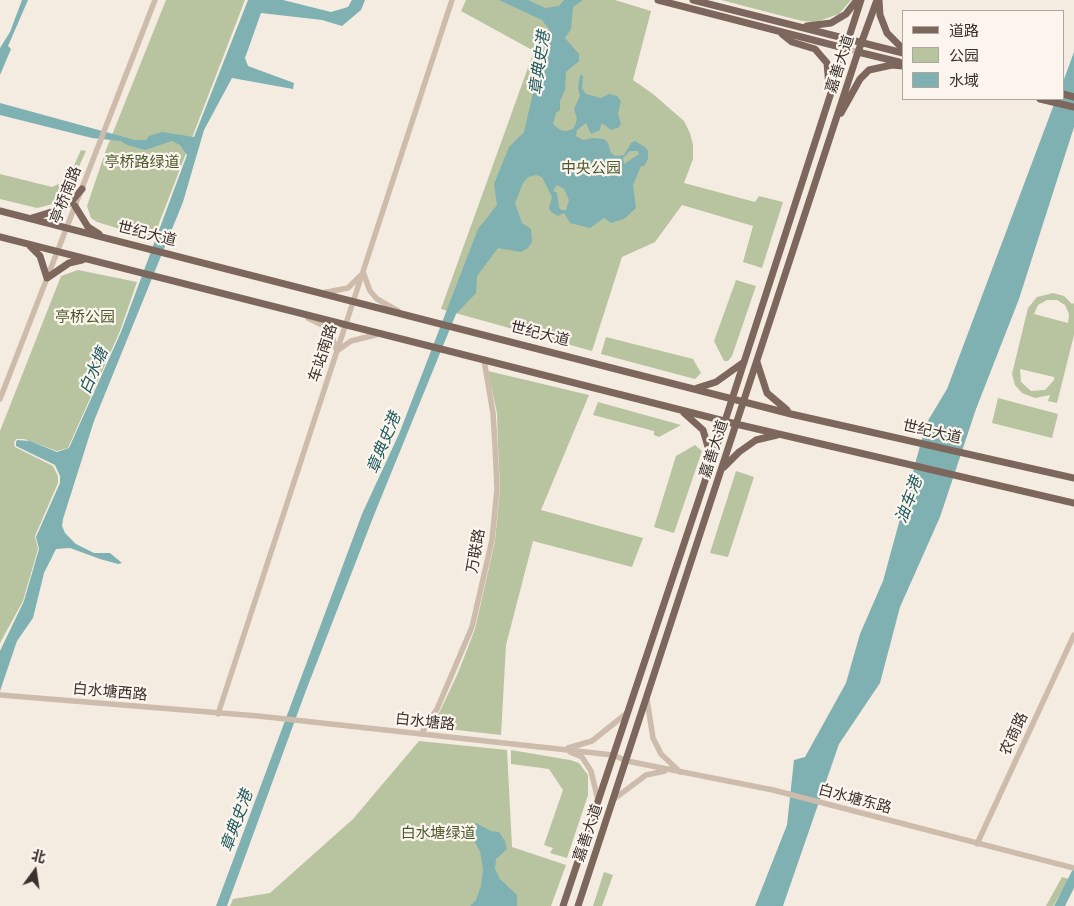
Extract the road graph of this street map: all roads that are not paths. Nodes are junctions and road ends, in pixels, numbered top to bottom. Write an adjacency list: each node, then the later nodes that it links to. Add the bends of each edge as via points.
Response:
1 (155, 0): 21 (street, 亭桥南路)
2 (452, 0): 31 (street, 车站南路)
3 (658, 0): 8 (main road)
4 (692, 0): 7 (main road)
5 (859, 0): 7 (main road, via 831,24); 9 (main road, 嘉善大道)
6 (878, 0): 10 (main road, 嘉善大道); 12 (main road, via 887,33)
7 (798, 26): 9 (main road)
8 (778, 31): 11 (main road); 18 (main road, via 792,42 815,49 827,63 830,84)
9 (848, 39): 10 (main road); 11 (main road, 嘉善大道)
10 (861, 43): 13 (main road, 嘉善大道); 14 (main road)
11 (844, 48): 13 (street); 18 (main road, 嘉善大道)
12 (902, 48)
13 (858, 52): 15 (main road); 20 (main road, 嘉善大道)
14 (902, 53)
15 (902, 64)
16 (902, 64): 20 (main road, via 869,70)
17 (1044, 100): 19 (main road)
18 (827, 102): 41 (main road, 嘉善大道)
19 (1074, 107)
20 (836, 119): 42 (main road, 嘉善大道)
21 (82, 189): 22 (street, 亭桥南路); 24 (main road, via 61,209)
22 (76, 206): 25 (street, 亭桥南路); 27 (main road, via 88,226)
23 (0, 211): 24 (main road, 世纪大道)
24 (30, 218): 25 (main road, 世纪大道)
25 (67, 228): 27 (main road, 世纪大道); 29 (street, 亭桥南路)
26 (0, 237): 28 (main road)
27 (106, 238): 33 (main road, 世纪大道)
28 (29, 245): 29 (main road); 32 (main road, via 40,256)
29 (57, 253): 30 (main road); 32 (street, 亭桥南路)
30 (84, 260): 32 (main road, via 69,263); 35 (main road)
31 (363, 272): 33 (street, via 348,288); 34 (street, 车站南路); 36 (street, via 370,291 377,299)
32 (47, 278): 45 (street, 亭桥南路)
33 (322, 293): 34 (main road, 世纪大道)
34 (353, 301): 36 (main road, 世纪大道); 37 (street, 车站南路)
35 (293, 312): 37 (main road); 39 (street, via 324,326)
36 (407, 315): 43 (main road, 世纪大道)
37 (346, 325): 38 (main road); 39 (street, 车站南路)
38 (381, 334): 39 (street, via 351,341); 40 (main road)
39 (337, 351): 60 (street, 车站南路)
40 (484, 360): 47 (main road); 61 (street, 万联路, via 493,414 497,489 492,540 472,627 437,709)
41 (744, 362): 43 (main road, via 716,382); 44 (main road, 嘉善大道)
42 (757, 362): 46 (main road, 嘉善大道); 48 (main road, via 767,394)
43 (696, 388): 44 (main road, 世纪大道)
44 (733, 397): 46 (main road, 世纪大道); 49 (main road, 嘉善大道)
45 (0, 399)
46 (744, 401): 48 (main road, 世纪大道); 50 (main road, 嘉善大道)
47 (680, 410): 49 (main road); 52 (main road, via 703,430)
48 (792, 414): 54 (main road, 世纪大道)
49 (725, 421): 50 (main road); 52 (main road, 嘉善大道)
50 (736, 424): 51 (main road); 53 (main road, 嘉善大道)
51 (779, 434): 53 (main road, via 756,440); 55 (main road)
52 (712, 460): 59 (main road, 嘉善大道)
53 (722, 469): 58 (main road, 嘉善大道)
54 (1074, 478)
55 (1074, 503)
56 (1074, 635): 68 (street, 农商路)
57 (0, 695): 60 (street, 白水塘西路)
58 (647, 700): 64 (main road, 嘉善大道); 65 (street, via 653,738 661,754)
59 (628, 713): 62 (street, via 592,741); 63 (main road, 嘉善大道)
60 (218, 714): 61 (street, 白水塘路)
61 (421, 734): 62 (street, 白水塘路)
62 (564, 750): 63 (street, 白水塘路); 67 (street, via 582,757 591,771)
63 (613, 755): 64 (street, 白水塘路); 67 (main road, 嘉善大道)
64 (627, 761): 65 (street, 白水塘东路); 66 (main road, 嘉善大道)
65 (680, 772): 66 (street, via 659,771 646,775); 68 (street, 白水塘东路, via 773,790)
66 (614, 799): 71 (main road, 嘉善大道)
67 (598, 801): 70 (main road, 嘉善大道)
68 (977, 844): 69 (street, 白水塘东路)
69 (1074, 868)
70 (563, 906)
71 (578, 906)

